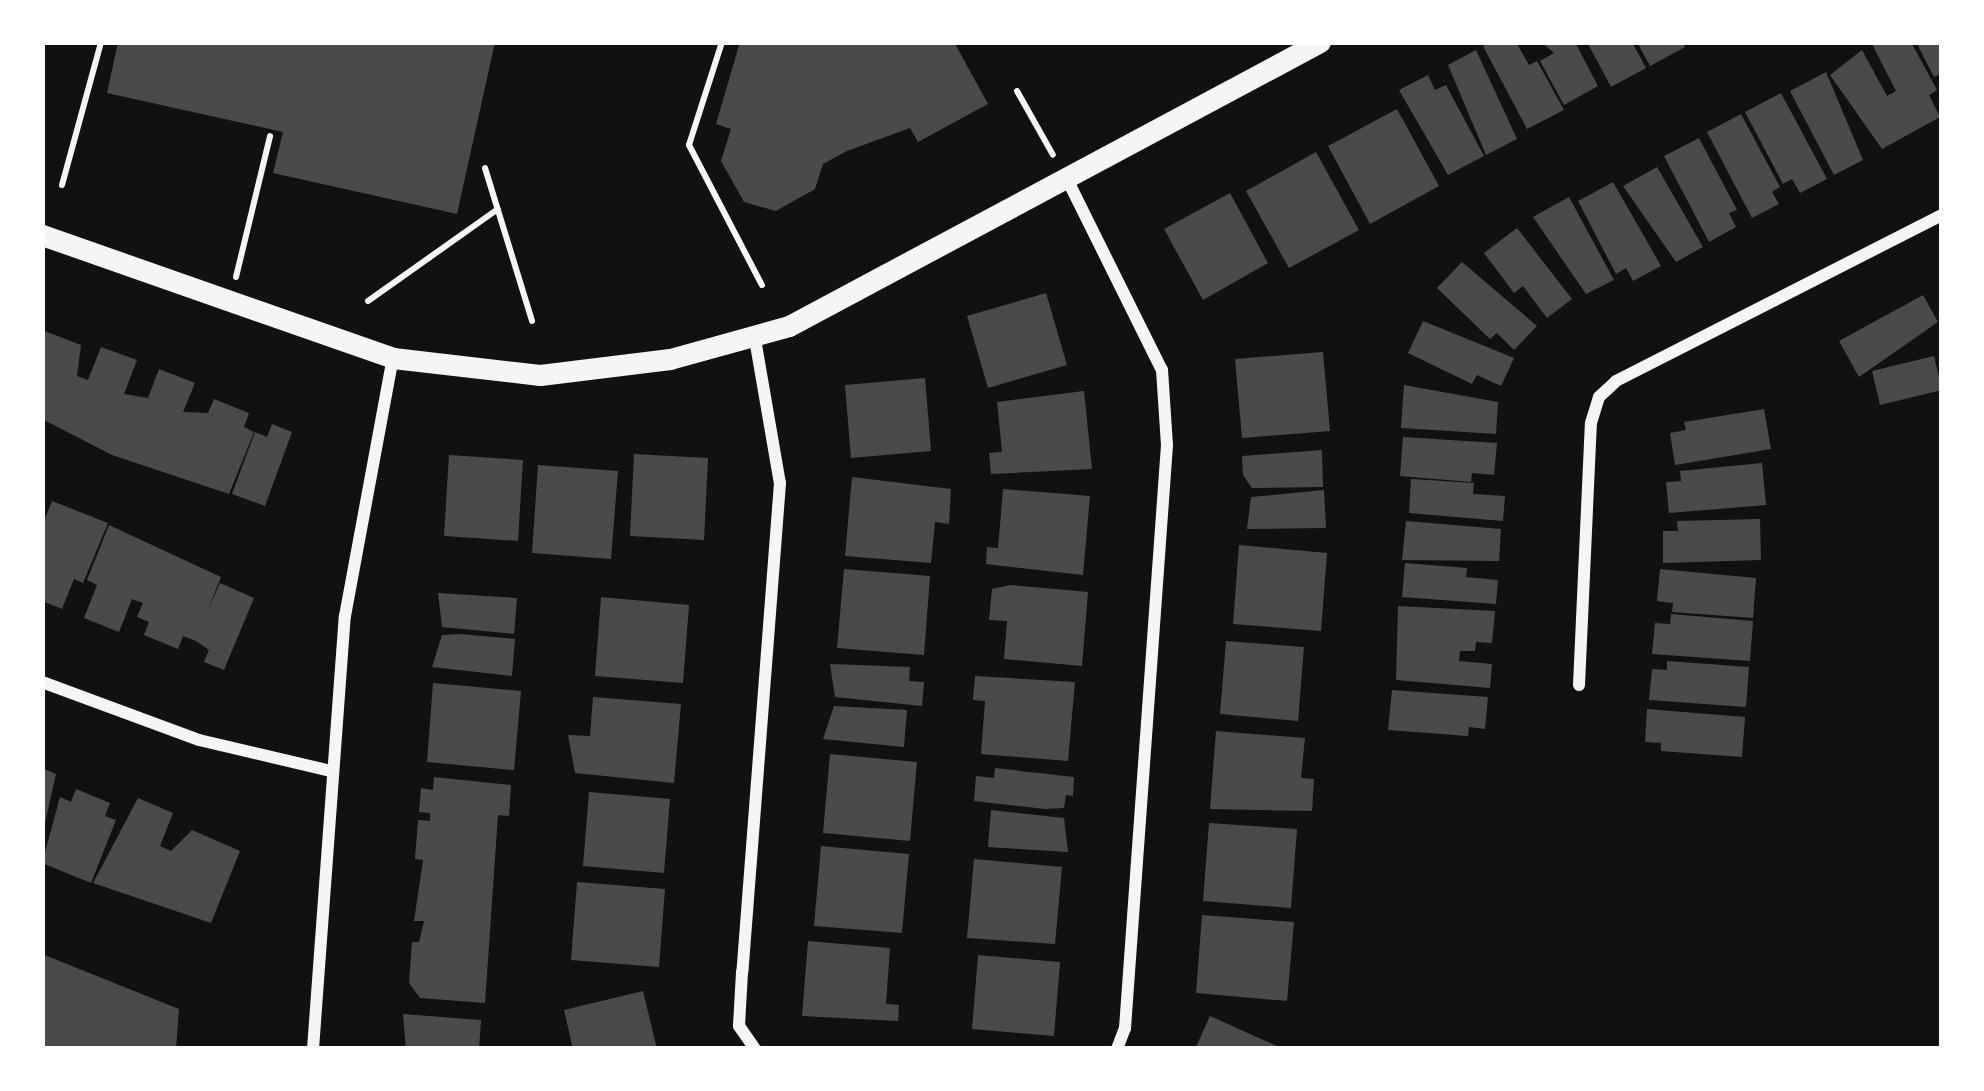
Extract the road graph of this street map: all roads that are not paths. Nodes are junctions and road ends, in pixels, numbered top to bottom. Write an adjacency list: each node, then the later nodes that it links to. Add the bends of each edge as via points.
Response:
1 (1320, 42): 2 (street)
2 (1067, 179): 5 (street); 12 (street, via 1162,370 1167,445 1125,1028)
3 (1942, 215): 8 (street, via 1616,381 1599,397 1591,423)
4 (42, 235): 6 (street)
5 (755, 339): 6 (street, via 541,375); 11 (street, via 780,483 739,1026)
6 (393, 358): 9 (street, via 355,550)
7 (42, 682): 9 (street, via 199,740)
8 (1579, 685)
9 (331, 771): 10 (street)
10 (313, 1049)
11 (755, 1049)
12 (1117, 1049)

